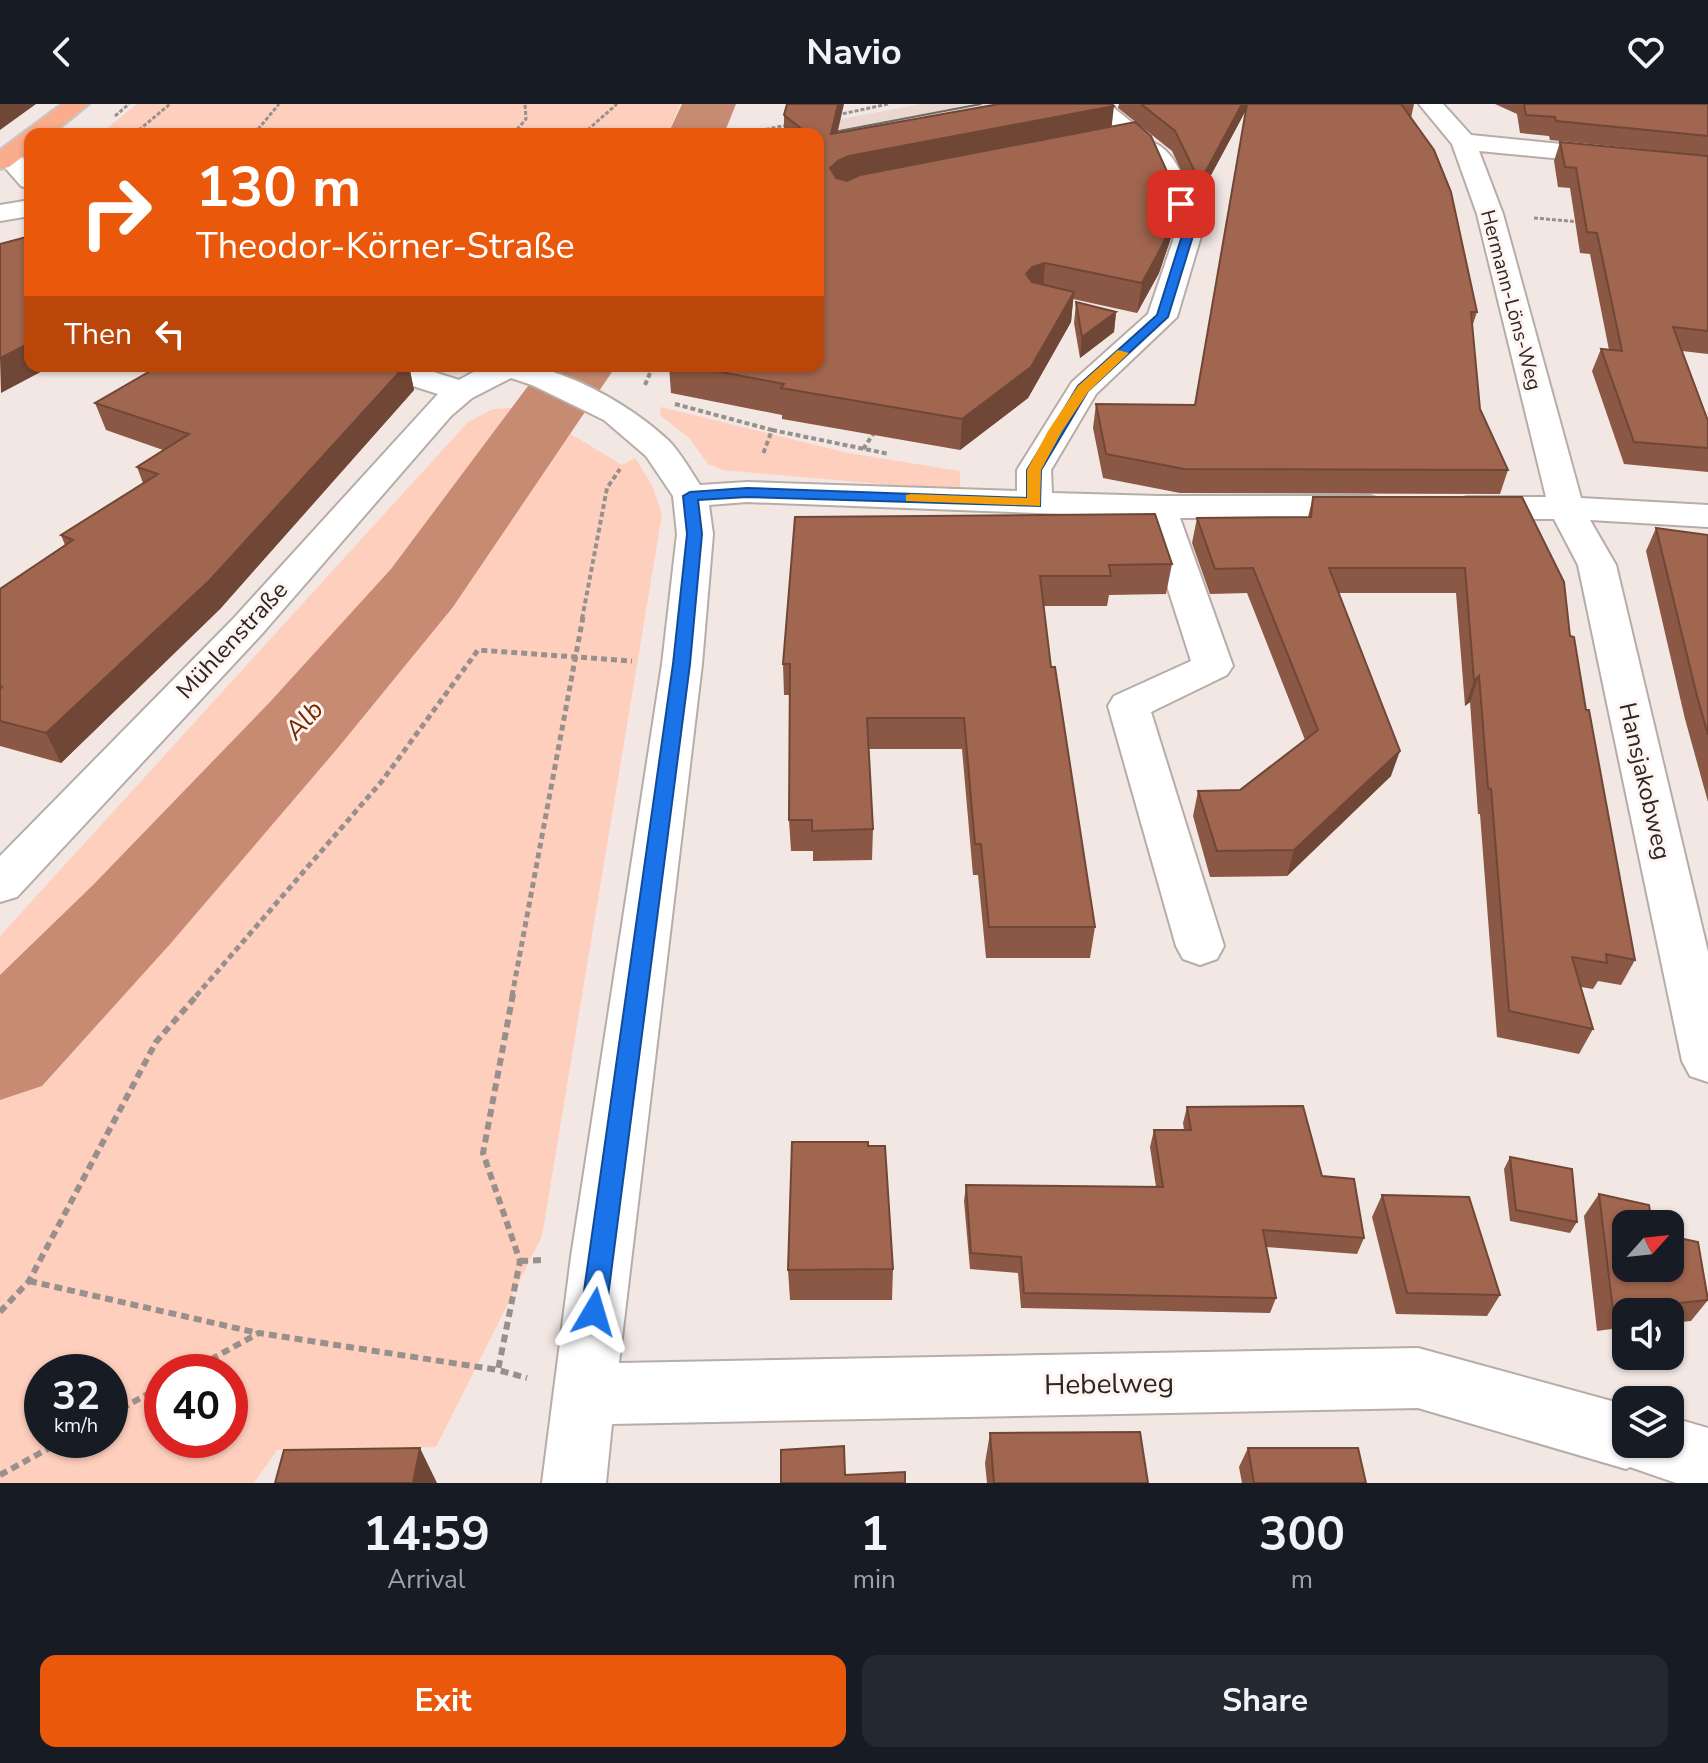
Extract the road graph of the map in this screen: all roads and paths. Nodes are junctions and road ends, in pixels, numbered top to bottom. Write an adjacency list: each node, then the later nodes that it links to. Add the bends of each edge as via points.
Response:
1 (77, 104): 11 (main road)
2 (170, 104): 12 (path)
3 (279, 104): 13 (path)
4 (525, 104): 14 (path, via 526,119)
5 (617, 104): 15 (path)
6 (888, 104): 9 (path)
7 (1094, 104): 17 (street)
8 (1431, 104): 18 (street, Hermann-Löns-Weg)
9 (833, 115)
10 (792, 124): 16 (path)
11 (45, 128)
12 (141, 128)
13 (259, 128)
14 (518, 128)
15 (590, 128)
16 (772, 128)
17 (1138, 137): 20 (street); 31 (street, via 1161,158 1191,226 1162,317)
18 (1464, 142): 22 (street); 28 (street, Hermann-Löns-Weg)
19 (24, 144): 21 (main road)
20 (1077, 149)
21 (4, 159): 23 (street)
22 (1708, 166)
23 (24, 176)
24 (0, 193): 25 (street)
25 (24, 199)
26 (24, 209): 27 (street)
27 (0, 213)
28 (1490, 214): 29 (path); 44 (street, Hermann-Löns-Weg)
29 (1583, 223)
30 (1115, 322): 31 (street)
31 (1151, 327): 42 (street, via 1077,398 1034,470)
32 (402, 372): 35 (street)
33 (497, 372): 35 (street, Mühlenstraße)
34 (523, 372): 38 (street, via 608,409)
35 (461, 391): 48 (street, Mühlenstraße, via 247,627)
36 (669, 402): 40 (path, via 772,430)
37 (879, 426): 39 (path)
38 (642, 435): 41 (street); 46 (path, via 607,488)
39 (863, 449)
40 (747, 492): 41 (street); 42 (street)
41 (690, 496): 47 (street, via 695,534)
42 (1035, 503): 43 (street)
43 (1159, 507): 44 (street); 49 (street, via 1213,666 1129,706)
44 (1566, 508): 45 (street); 50 (street, Hansjakobweg, via 1597,565)
45 (1708, 516)
46 (575, 658): 47 (path); 51 (path, via 478,650 382,781 156,1042); 55 (path, via 483,1153 520,1261)
47 (682, 664): 56 (street)
48 (0, 885)
49 (1200, 946)
50 (1708, 1061)
51 (29, 1281): 52 (path); 53 (path)
52 (0, 1312)
53 (259, 1333): 54 (path); 55 (path)
54 (221, 1354)
55 (498, 1370): 56 (path)
56 (584, 1394): 57 (street, Hebelweg, via 1418,1378); 62 (street)
57 (1612, 1433)
58 (1684, 1453): 60 (street)
59 (31, 1458): 61 (path)
60 (1708, 1460)
61 (0, 1475)
62 (574, 1483)

